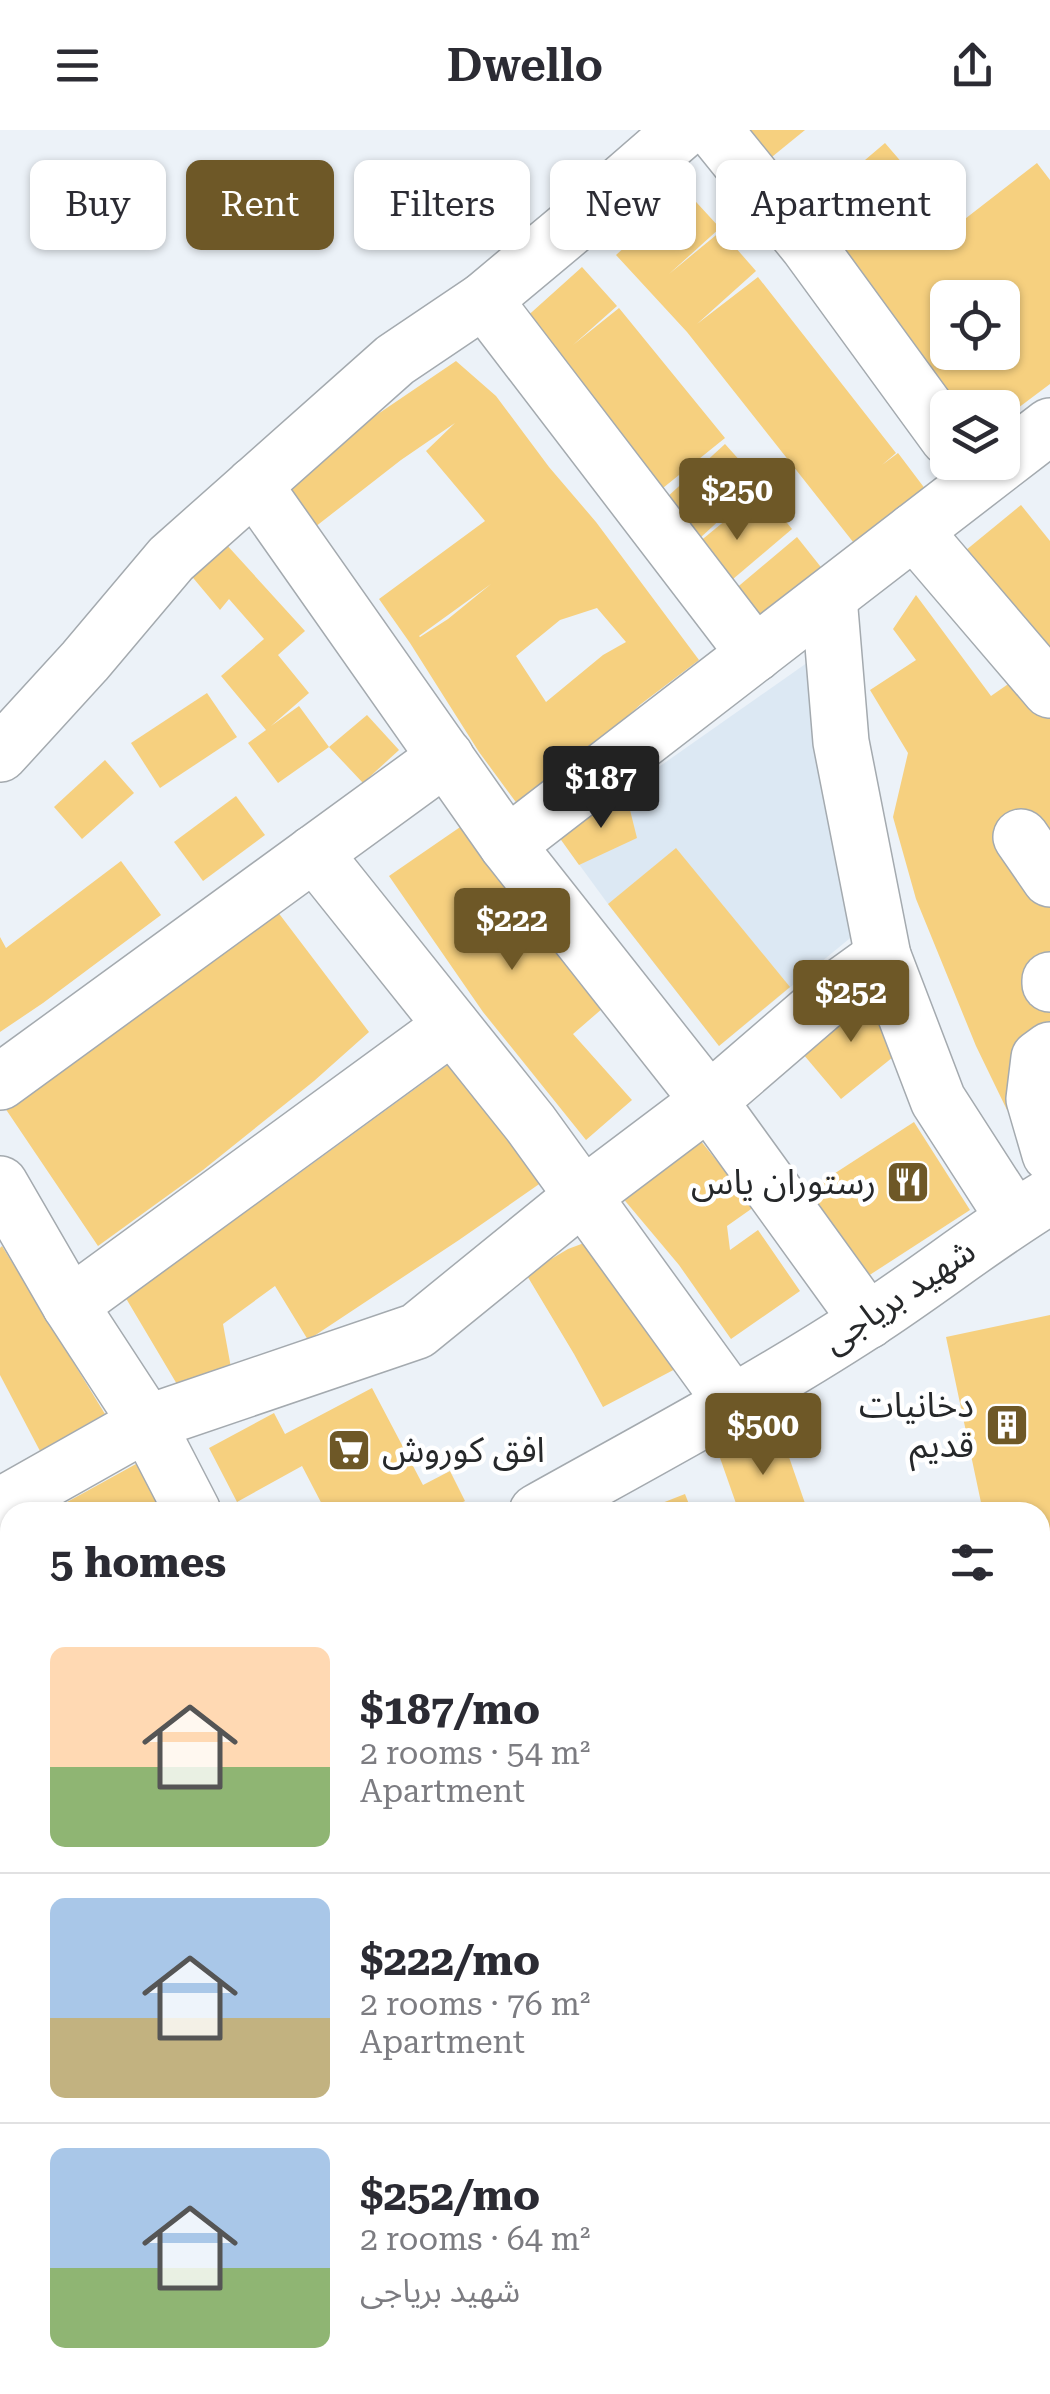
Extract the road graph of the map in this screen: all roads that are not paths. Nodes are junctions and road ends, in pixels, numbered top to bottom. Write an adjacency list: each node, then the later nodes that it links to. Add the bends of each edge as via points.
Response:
1 (690, 131): 2 (street); 3 (street, via 808,246)
2 (484, 300): 5 (street, via 395,360); 8 (street)
3 (930, 414)
4 (950, 480): 6 (street)
5 (254, 485): 10 (street, via 171,559); 11 (street)
6 (914, 531): 7 (street); 9 (street)
7 (829, 597): 8 (street); 14 (street, via 841,742)
8 (755, 654): 12 (street)
9 (1050, 690)
10 (0, 754)
11 (446, 758): 12 (street); 13 (street)
12 (507, 845): 18 (street)
13 (314, 853): 15 (street); 17 (street)
14 (884, 956): 18 (street); 22 (street, via 938,1100)
15 (452, 1026): 21 (street); 23 (street)
16 (1050, 1050): 19 (street, via 1039,1058 1034,1099)
17 (0, 1082)
18 (710, 1101): 21 (street); 24 (street)
19 (1050, 1154)
20 (0, 1184): 23 (street)
21 (583, 1196): 25 (street); 26 (street, via 418,1331)
22 (1032, 1207): 24 (street, شهید بریاجی)
23 (70, 1305): 26 (street)
24 (868, 1320): 25 (street, شهید بریاجی)
25 (732, 1402): 29 (street, شهید بریاجی)
26 (146, 1422): 27 (street); 28 (street)
27 (7, 1502)
28 (188, 1502)
29 (555, 1502)

